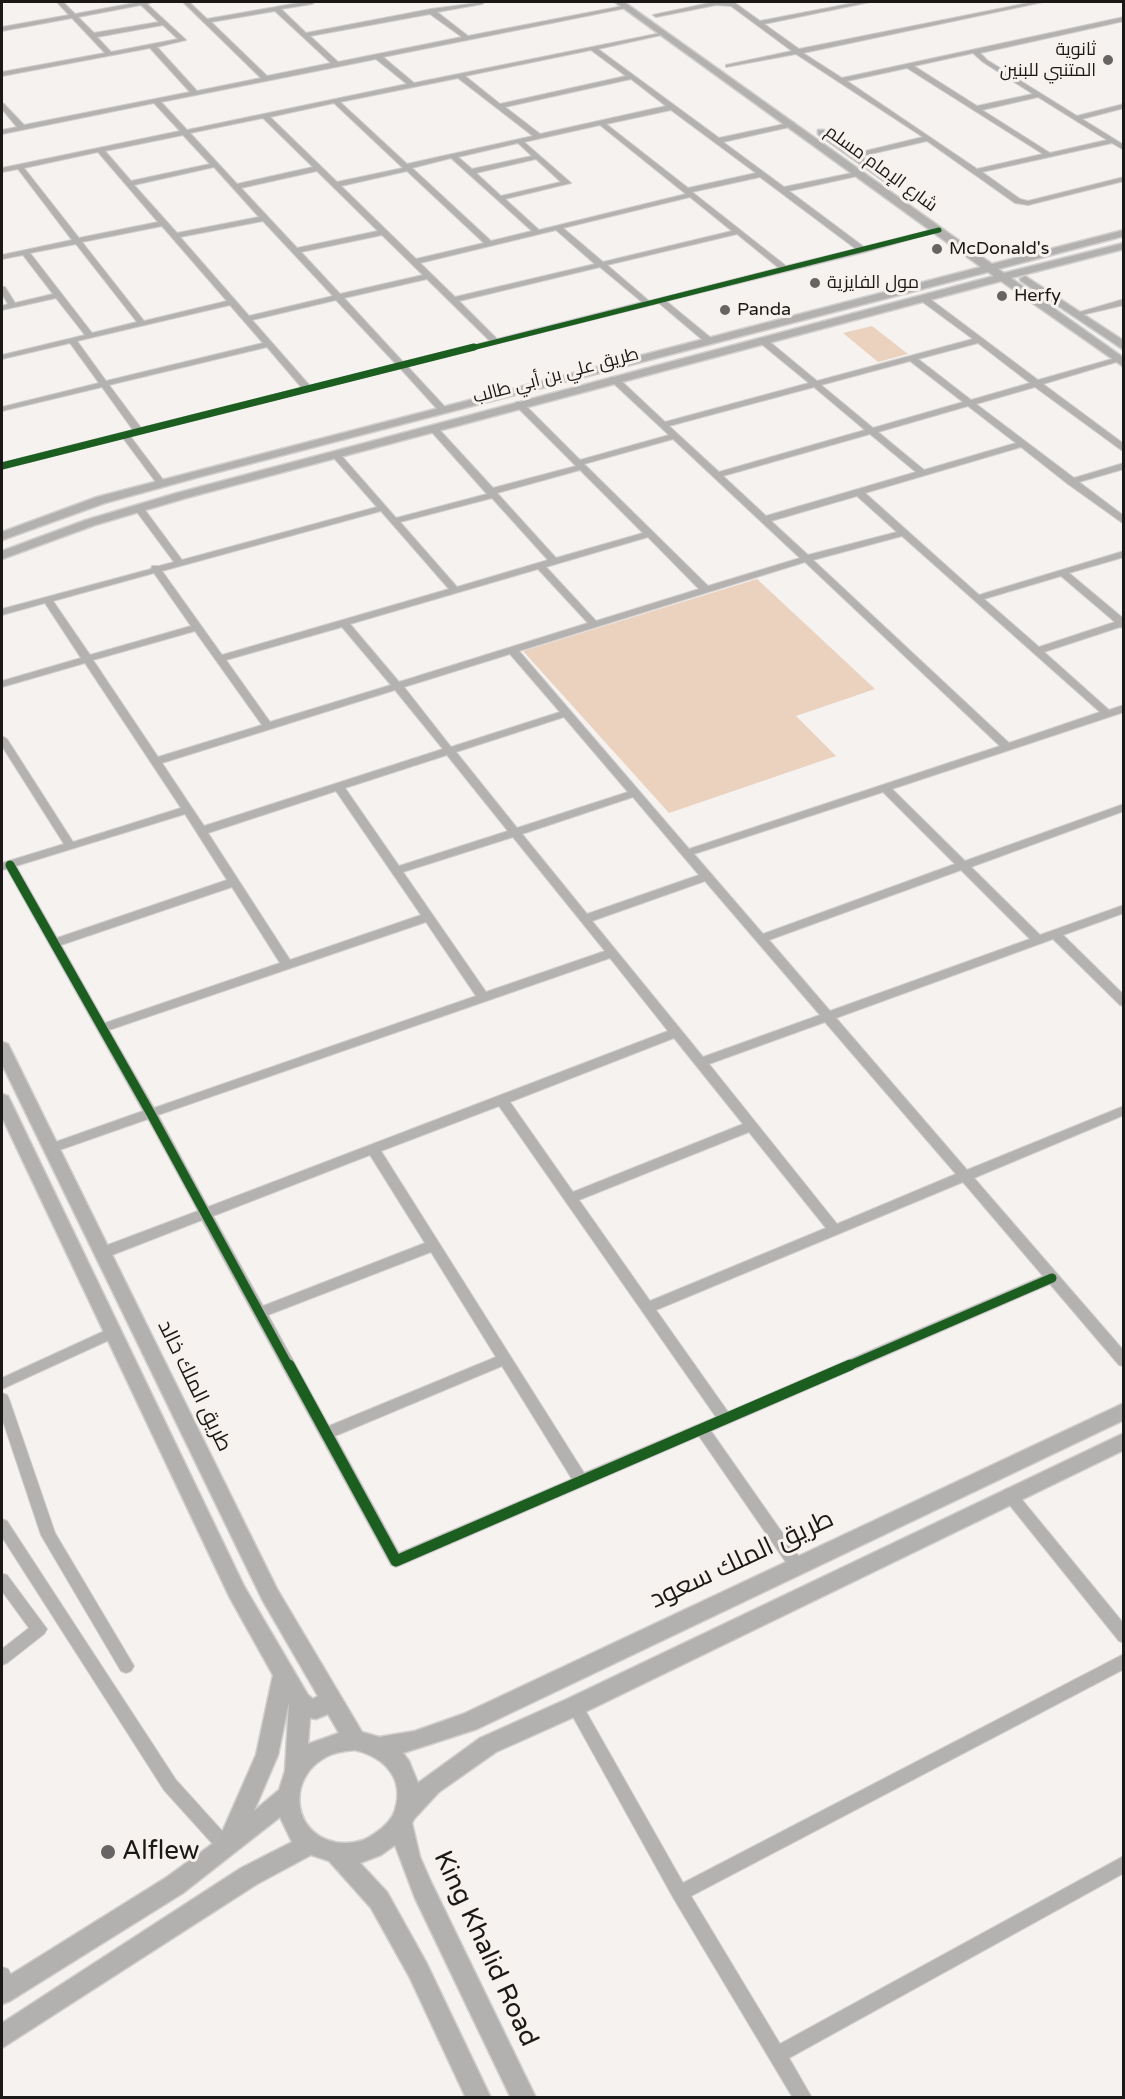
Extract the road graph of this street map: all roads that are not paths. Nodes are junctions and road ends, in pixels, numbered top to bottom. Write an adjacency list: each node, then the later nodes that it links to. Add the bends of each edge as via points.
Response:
1 (60, 2): 12 (street)
2 (146, 2): 12 (street); 15 (street)
3 (186, 2): 14 (street)
4 (312, 2): 9 (street)
5 (482, 2): 10 (street)
6 (867, 2): 16 (street)
7 (1040, 2): 25 (street)
8 (627, 3): 11 (main road); 18 (main road, شارع الإمام مسلم); 21 (street)
9 (276, 8): 14 (street); 19 (street)
10 (431, 11): 19 (street); 21 (street)
11 (656, 15): 16 (street, via 723,2 733,4); 30 (main road)
12 (74, 16): 17 (street); 20 (street)
13 (1124, 19): 24 (street)
14 (206, 21): 34 (street)
15 (164, 23): 20 (street); 22 (street, via 183,40)
16 (757, 23): 25 (street)
17 (2, 29)
18 (664, 33): 23 (street); 52 (main road, شارع الإمام مسلم)
19 (305, 35): 28 (street)
20 (91, 36): 26 (street)
21 (467, 38): 27 (street)
22 (152, 46): 26 (street); 38 (street)
23 (593, 48): 32 (street); 33 (street)
24 (978, 50): 29 (street); 39 (street, via 978,57)
25 (798, 52): 30 (street); 36 (street)
26 (109, 54): 31 (street)
27 (377, 56): 28 (street); 37 (street)
28 (337, 64): 34 (street)
29 (907, 65): 36 (street); 46 (street)
30 (728, 66): 35 (main road)
31 (2, 74)
32 (459, 75): 37 (street); 43 (street)
33 (632, 77): 43 (street); 45 (street)
34 (266, 79): 38 (street)
35 (747, 79)
36 (843, 80): 58 (street)
37 (412, 85): 41 (street)
38 (195, 93): 40 (street)
39 (1038, 95): 46 (street); 49 (street)
40 (156, 101): 54 (street); 56 (street)
41 (335, 101): 48 (street); 70 (street)
42 (2, 105): 54 (street)
43 (499, 106): 57 (street)
44 (1124, 106): 49 (street)
45 (673, 107): 51 (street); 60 (street)
46 (975, 109): 64 (street)
47 (794, 113): 50 (main road, شارع الإمام مسلم)
48 (264, 116): 56 (street); 71 (street)
49 (1076, 118): 61 (street)
50 (803, 119)
51 (601, 123): 57 (street); 83 (street)
52 (791, 124): 60 (street); 75 (main road, شارع الإمام مسلم)
53 (813, 126): 66 (main road, شارع الإمام مسلم)
54 (22, 128): 55 (street)
55 (2, 132)
56 (184, 132): 63 (street); 68 (street)
57 (539, 137): 59 (street)
58 (929, 138): 66 (street); 73 (street)
59 (519, 141): 65 (street); 67 (street)
60 (717, 141): 76 (street)
61 (1113, 141): 62 (street); 64 (street)
62 (1124, 148)
63 (99, 149): 69 (street); 78 (street)
64 (1050, 155): 73 (street)
65 (453, 156): 70 (street); 74 (street)
66 (856, 156): 81 (main road, شارع الإمام مسلم)
67 (537, 157): 74 (street); 84 (street, via 567,183)
68 (215, 165): 78 (street); 80 (street)
69 (19, 166): 72 (street); 94 (street)
70 (409, 167): 79 (street); 95 (street)
71 (318, 168): 79 (street); 80 (street)
72 (2, 170)
73 (976, 171): 77 (street, via 1028,203)
74 (471, 172): 84 (street)
75 (859, 173): 82 (street); 87 (main road, شارع الإمام مسلم)
76 (762, 174): 82 (street); 83 (street)
77 (1124, 179)
78 (129, 184): 86 (street)
79 (336, 185): 89 (street)
80 (236, 187): 85 (street)
81 (900, 188)
82 (783, 190): 97 (street)
83 (688, 193): 88 (street); 91 (street)
84 (500, 198): 90 (street)
85 (265, 218): 93 (street); 98 (street)
86 (163, 223): 93 (street); 94 (street)
87 (945, 225): 97 (street); 103 (main road, شارع الإمام مسلم)
88 (557, 227): 90 (street); 102 (street)
89 (384, 232): 98 (street); 101 (street)
90 (537, 232): 95 (street)
91 (737, 232): 102 (street); 104 (street)
92 (1124, 233): 103 (main road, طريق علي بن أبي طالب)
93 (175, 236): 113 (street)
94 (77, 241): 99 (street); 120 (street)
95 (490, 244): 101 (street)
96 (1124, 246): 105 (main road, طريق علي بن أبي طالب)
97 (863, 250): 104 (street)
98 (295, 251): 109 (street)
99 (25, 252): 100 (street); 108 (street)
100 (2, 257)
101 (415, 262): 106 (street)
102 (600, 265): 111 (street); 115 (street)
103 (999, 267): 105 (main road, طريق علي بن أبي طالب); 110 (main road, طريق علي بن أبي طالب); 123 (main road, طريق علي بن أبي طالب); 131 (main road, شارع الإمام مسلم)
104 (785, 269): 112 (street)
105 (1017, 273): 118 (main road)
106 (428, 276): 109 (street); 111 (street)
107 (2, 289): 116 (street)
108 (58, 295): 116 (street); 121 (street)
109 (338, 297): 119 (street); 132 (street)
110 (923, 298): 124 (main road, طريق علي بن أبي طالب); 125 (street)
111 (453, 300): 126 (street)
112 (660, 300): 115 (street); 123 (street)
113 (232, 302): 119 (street); 120 (street)
114 (1124, 302): 118 (street)
115 (647, 303): 126 (street)
116 (14, 306): 117 (street)
117 (2, 308)
118 (1077, 314): 128 (main road)
119 (247, 319): 127 (street)
120 (142, 324): 121 (street)
121 (90, 336): 122 (street)
122 (72, 340): 129 (street); 135 (street)
123 (708, 340): 141 (main road, طريق علي بن أبي طالب)
124 (762, 340): 133 (main road, طريق علي بن أبي طالب); 136 (street)
125 (979, 340): 130 (street); 134 (street)
126 (496, 342): 132 (street)
127 (269, 344): 135 (street); 137 (street)
128 (1124, 346)
129 (2, 357)
130 (911, 358): 136 (street); 138 (street)
131 (1121, 362): 134 (street)
132 (401, 365): 137 (street); 141 (street)
133 (614, 379): 139 (main road, طريق علي بن أبي طالب); 142 (street)
134 (1036, 383): 138 (street); 149 (street)
135 (103, 384): 140 (street); 145 (street)
136 (814, 384): 142 (street); 144 (street)
137 (308, 389): 145 (street)
138 (968, 403): 144 (street); 148 (street)
139 (519, 404): 143 (main road, طريق علي بن أبي طالب); 151 (street)
140 (2, 409)
141 (442, 409): 157 (main road, طريق علي بن أبي طالب)
142 (663, 425): 147 (street)
143 (433, 428): 150 (main road, طريق علي بن أبي طالب); 159 (street)
144 (872, 430): 154 (street); 155 (street)
145 (139, 432): 146 (street)
146 (126, 435): 152 (street); 157 (street)
147 (675, 436): 151 (street); 155 (street)
148 (1021, 444): 154 (street); 156 (street)
149 (1124, 449)
150 (336, 455): 160 (main road, طريق علي بن أبي طالب); 161 (street)
151 (580, 465): 159 (street); 168 (street)
152 (2, 466)
153 (1124, 466): 156 (street)
154 (922, 473): 158 (street)
155 (717, 475): 163 (street)
156 (1071, 482): 165 (street)
157 (161, 483): 162 (main road, طريق علي بن أبي طالب)
158 (858, 492): 163 (street); 167 (street)
159 (492, 494): 164 (street); 173 (street)
160 (140, 508): 171 (main road, طريق علي بن أبي طالب); 174 (street)
161 (383, 508): 164 (street); 174 (street)
162 (73, 510): 166 (main road); 169 (main road, طريق علي بن أبي طالب)
163 (764, 520): 172 (street)
164 (394, 521): 178 (street)
165 (1124, 521)
166 (2, 528)
167 (904, 533): 172 (street); 180 (street)
168 (649, 534): 173 (street); 179 (street)
169 (2, 536)
170 (1124, 554): 177 (street)
171 (2, 555)
172 (805, 559): 179 (street); 198 (street)
173 (553, 560): 175 (street)
174 (179, 562): 176 (street)
175 (539, 565): 178 (street); 185 (street)
176 (155, 568): 181 (street); 186 (street)
177 (1062, 572): 180 (street); 184 (street)
178 (454, 589): 183 (street)
179 (706, 590): 185 (street)
180 (978, 598): 188 (street)
181 (47, 599): 182 (street); 189 (street)
182 (2, 612)
183 (343, 622): 190 (street); 192 (street)
184 (1123, 623): 188 (street)
185 (595, 625): 187 (street)
186 (197, 627): 189 (street); 190 (street)
187 (513, 651): 192 (street); 194 (street)
188 (1037, 651): 195 (street)
189 (88, 659): 191 (street); 200 (street)
190 (219, 659): 196 (street)
191 (2, 684)
192 (398, 687): 196 (street); 199 (street)
193 (1124, 708): 195 (street)
194 (566, 713): 199 (street); 203 (street)
195 (1108, 714): 198 (street)
196 (268, 726): 200 (street)
197 (2, 739): 208 (street)
198 (1008, 747): 202 (street)
199 (449, 750): 201 (street); 207 (street)
200 (156, 761): 205 (street)
201 (338, 786): 206 (street); 212 (street)
202 (885, 788): 209 (street); 211 (street)
203 (635, 793): 207 (street); 209 (street)
204 (1124, 807): 211 (street)
205 (187, 810): 206 (street); 208 (street)
206 (201, 831): 214 (street)
207 (515, 832): 212 (street); 217 (street)
208 (70, 846): 210 (street)
209 (687, 854): 213 (street)
210 (6, 866): 221 (street)
211 (962, 866): 219 (street); 220 (street)
212 (396, 871): 216 (street)
213 (707, 876): 217 (street); 219 (street)
214 (234, 882): 221 (street); 223 (street)
215 (1124, 909): 218 (street)
216 (427, 917): 223 (street); 224 (street)
217 (585, 919): 222 (street)
218 (1055, 934): 220 (street); 225 (street)
219 (761, 939): 226 (street)
220 (1038, 940): 226 (street)
221 (54, 943): 227 (street)
222 (612, 953): 224 (street); 228 (street)
223 (287, 964): 227 (street)
224 (484, 998): 234 (street)
225 (1124, 1002)
226 (828, 1017): 230 (street); 238 (street)
227 (102, 1028): 234 (street)
228 (676, 1033): 230 (street); 232 (street)
229 (2, 1048): 236 (main road, طريق الملك خالد)
230 (700, 1063): 235 (street)
231 (2, 1100): 247 (main road)
232 (502, 1100): 237 (street); 239 (street)
233 (1124, 1110): 238 (street)
234 (151, 1114): 236 (street); 240 (street)
235 (751, 1126): 239 (street); 241 (street)
236 (51, 1149): 243 (main road, طريق الملك خالد)
237 (373, 1149): 240 (street); 242 (street)
238 (964, 1176): 241 (street); 244 (street)
239 (571, 1198): 245 (street)
240 (205, 1213): 243 (street); 246 (street)
241 (835, 1230): 245 (street)
242 (434, 1245): 246 (street); 248 (street)
243 (102, 1253): 267 (main road, طريق الملك خالد, via 270,1595)
244 (1052, 1278): 249 (street); 253 (street)
245 (647, 1308): 253 (street)
246 (260, 1313): 255 (street)
247 (113, 1332): 250 (street); 266 (main road, via 237,1592)
248 (505, 1359): 255 (street); 257 (street)
249 (1124, 1361)
250 (2, 1384)
251 (2, 1399): 265 (street, via 48,1535)
252 (1124, 1411): 260 (main road, طريق الملك سعود)
253 (725, 1419): 254 (street)
254 (702, 1429): 257 (street); 260 (street)
255 (326, 1434): 257 (street, via 396,1561)
256 (1124, 1441): 258 (main road)
257 (581, 1481)
258 (1009, 1494): 262 (street); 269 (main road)
259 (2, 1525): 276 (street, via 170,1785)
260 (797, 1566): 271 (main road, طريق الملك سعود, via 469,1722 416,1741)
261 (2, 1580): 263 (street, via 39,1629)
262 (1124, 1636)
263 (2, 1658)
264 (1124, 1660): 279 (street)
265 (126, 1666)
266 (284, 1675): 268 (main road); 276 (main road, via 267,1755)
267 (329, 1693): 268 (main road, via 326,1704 319,1709 308,1709); 270 (main road, طريق الملك خالد)
268 (300, 1702): 272 (main road)
269 (575, 1706): 274 (main road, via 488,1745 430,1785); 279 (street)
270 (355, 1740): 271 (main road); 272 (main road, via 332,1743 312,1754)
271 (380, 1746): 274 (main road, via 406,1773 410,1792)
272 (296, 1770): 273 (main road)
273 (287, 1797): 275 (main road, via 289,1815); 276 (main road)
274 (404, 1817): 277 (main road, via 389,1837 374,1847); 284 (main road, King Khalid Road, via 409,1857 427,1900)
275 (310, 1844): 277 (main road); 281 (main road, via 249,1876)
276 (226, 1847): 280 (main road, via 175,1885)
277 (337, 1854): 283 (main road, via 378,1900 418,1971)
278 (1124, 1864): 282 (street)
279 (680, 1893): 282 (street)
280 (4, 1986)
281 (2, 2036)
282 (777, 2055): 285 (street)
283 (479, 2097)
284 (524, 2097)
285 (803, 2097)

